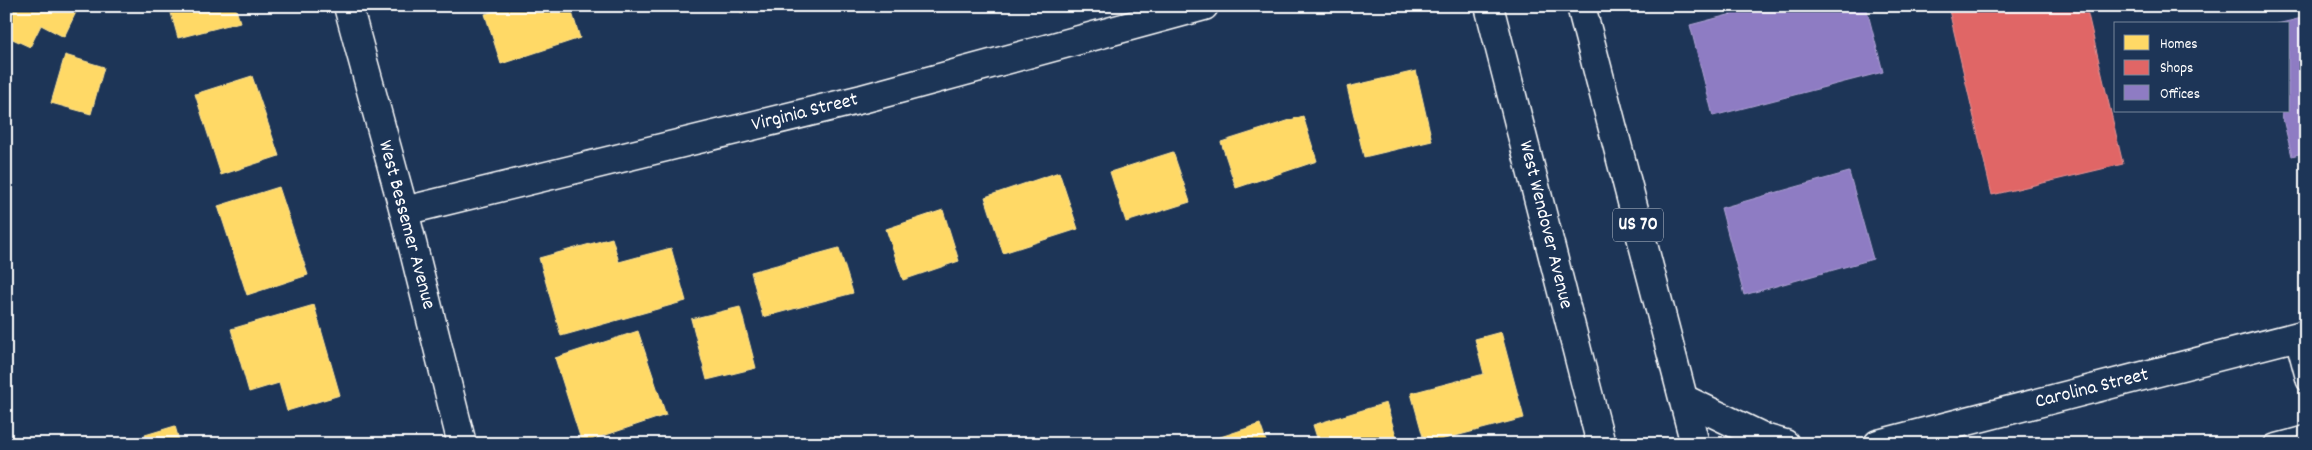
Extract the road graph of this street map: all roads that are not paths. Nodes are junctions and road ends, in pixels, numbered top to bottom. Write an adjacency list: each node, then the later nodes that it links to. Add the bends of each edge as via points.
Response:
1 (348, 6): 5 (main road, West Bessemer Avenue)
2 (1204, 6): 5 (main road, Virginia Street, via 862,99)
3 (1489, 6): 10 (main road, West Wendover Avenue)
4 (1581, 6): 8 (main road, US 70)
5 (404, 211): 11 (main road, West Bessemer Avenue)
6 (2300, 335): 7 (lane); 14 (main road, Carolina Street)
7 (2306, 382)
8 (1684, 399): 12 (main road, US 70); 13 (main road, via 1767,439)
9 (2306, 435): 15 (lane)
10 (1600, 443)
11 (462, 444)
12 (1695, 444)
13 (1785, 444)
14 (1878, 444)
15 (2273, 444)

